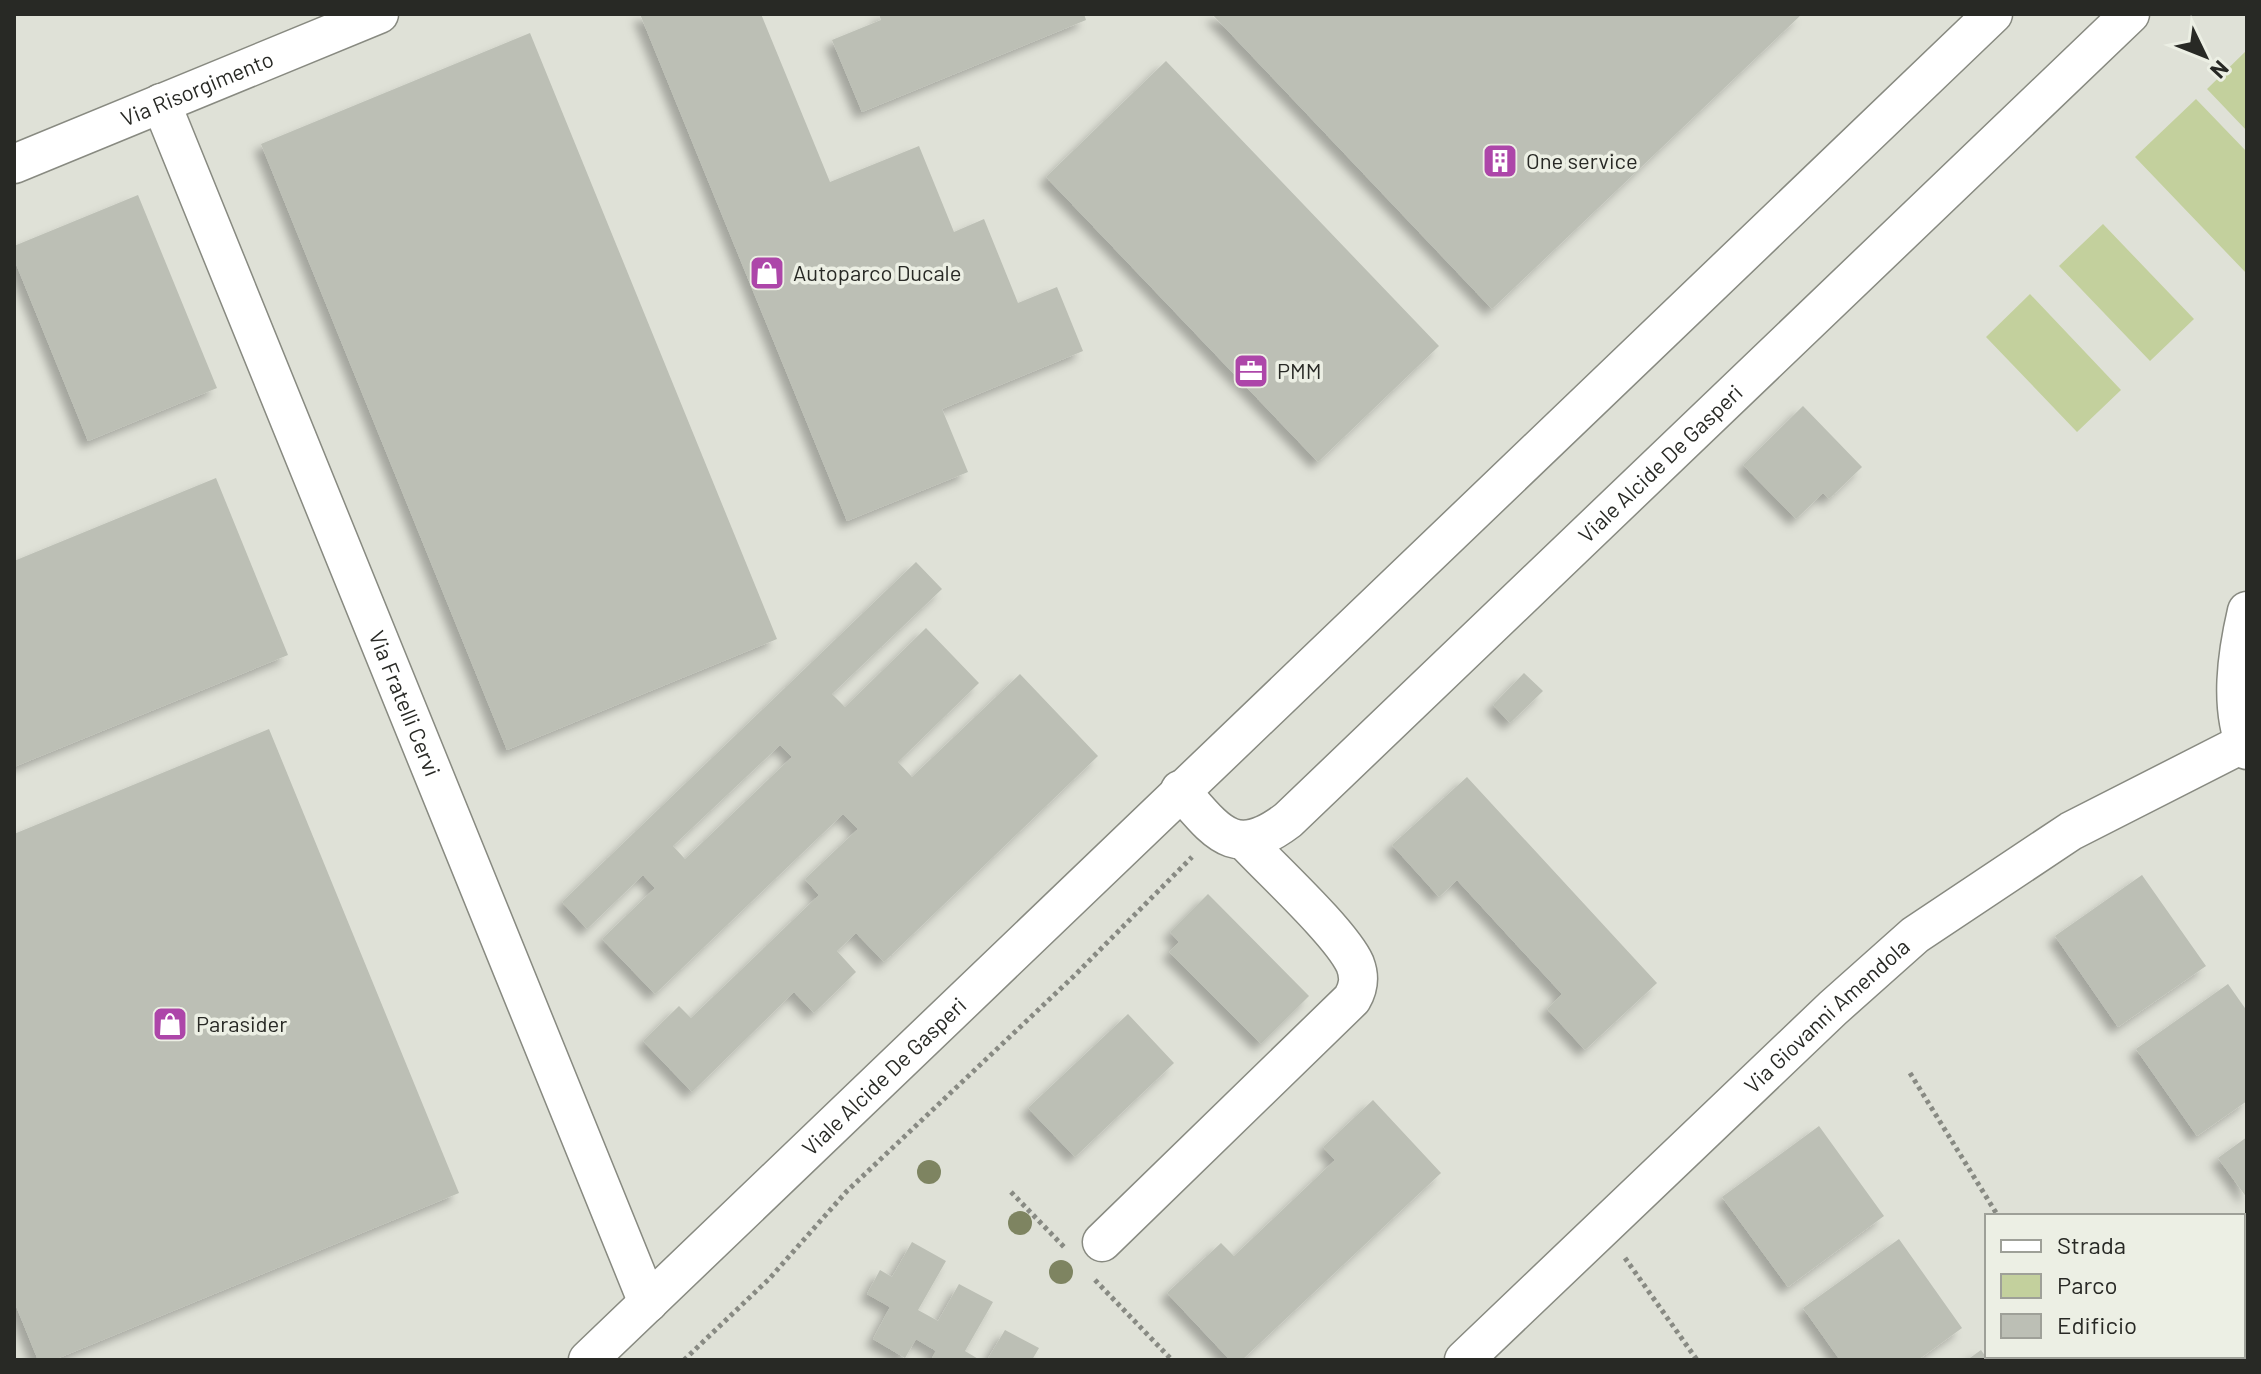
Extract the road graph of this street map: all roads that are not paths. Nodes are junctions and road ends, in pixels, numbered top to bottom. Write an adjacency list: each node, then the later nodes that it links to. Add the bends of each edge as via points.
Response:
1 (379, 14): 4 (street, Via Risorgimento)
2 (1993, 14): 8 (street, Viale Alcide De Gasperi)
3 (2130, 14): 9 (street, Viale Alcide De Gasperi, via 1288,820)
4 (161, 103): 5 (street, Via Risorgimento); 11 (street, Via Fratelli Cervi)
5 (14, 164)
6 (2247, 611): 7 (street, via 2236,693)
7 (2246, 747): 13 (street, Via Giovanni Amendola, via 2071,831 1915,935)
8 (1180, 790): 9 (street, via 1218,834); 11 (street, Viale Alcide De Gasperi)
9 (1246, 842): 10 (street, via 1349,953 1358,988)
10 (1102, 1242)
11 (648, 1303): 12 (street, Viale Alcide De Gasperi)
12 (588, 1360)
13 (1464, 1360)

